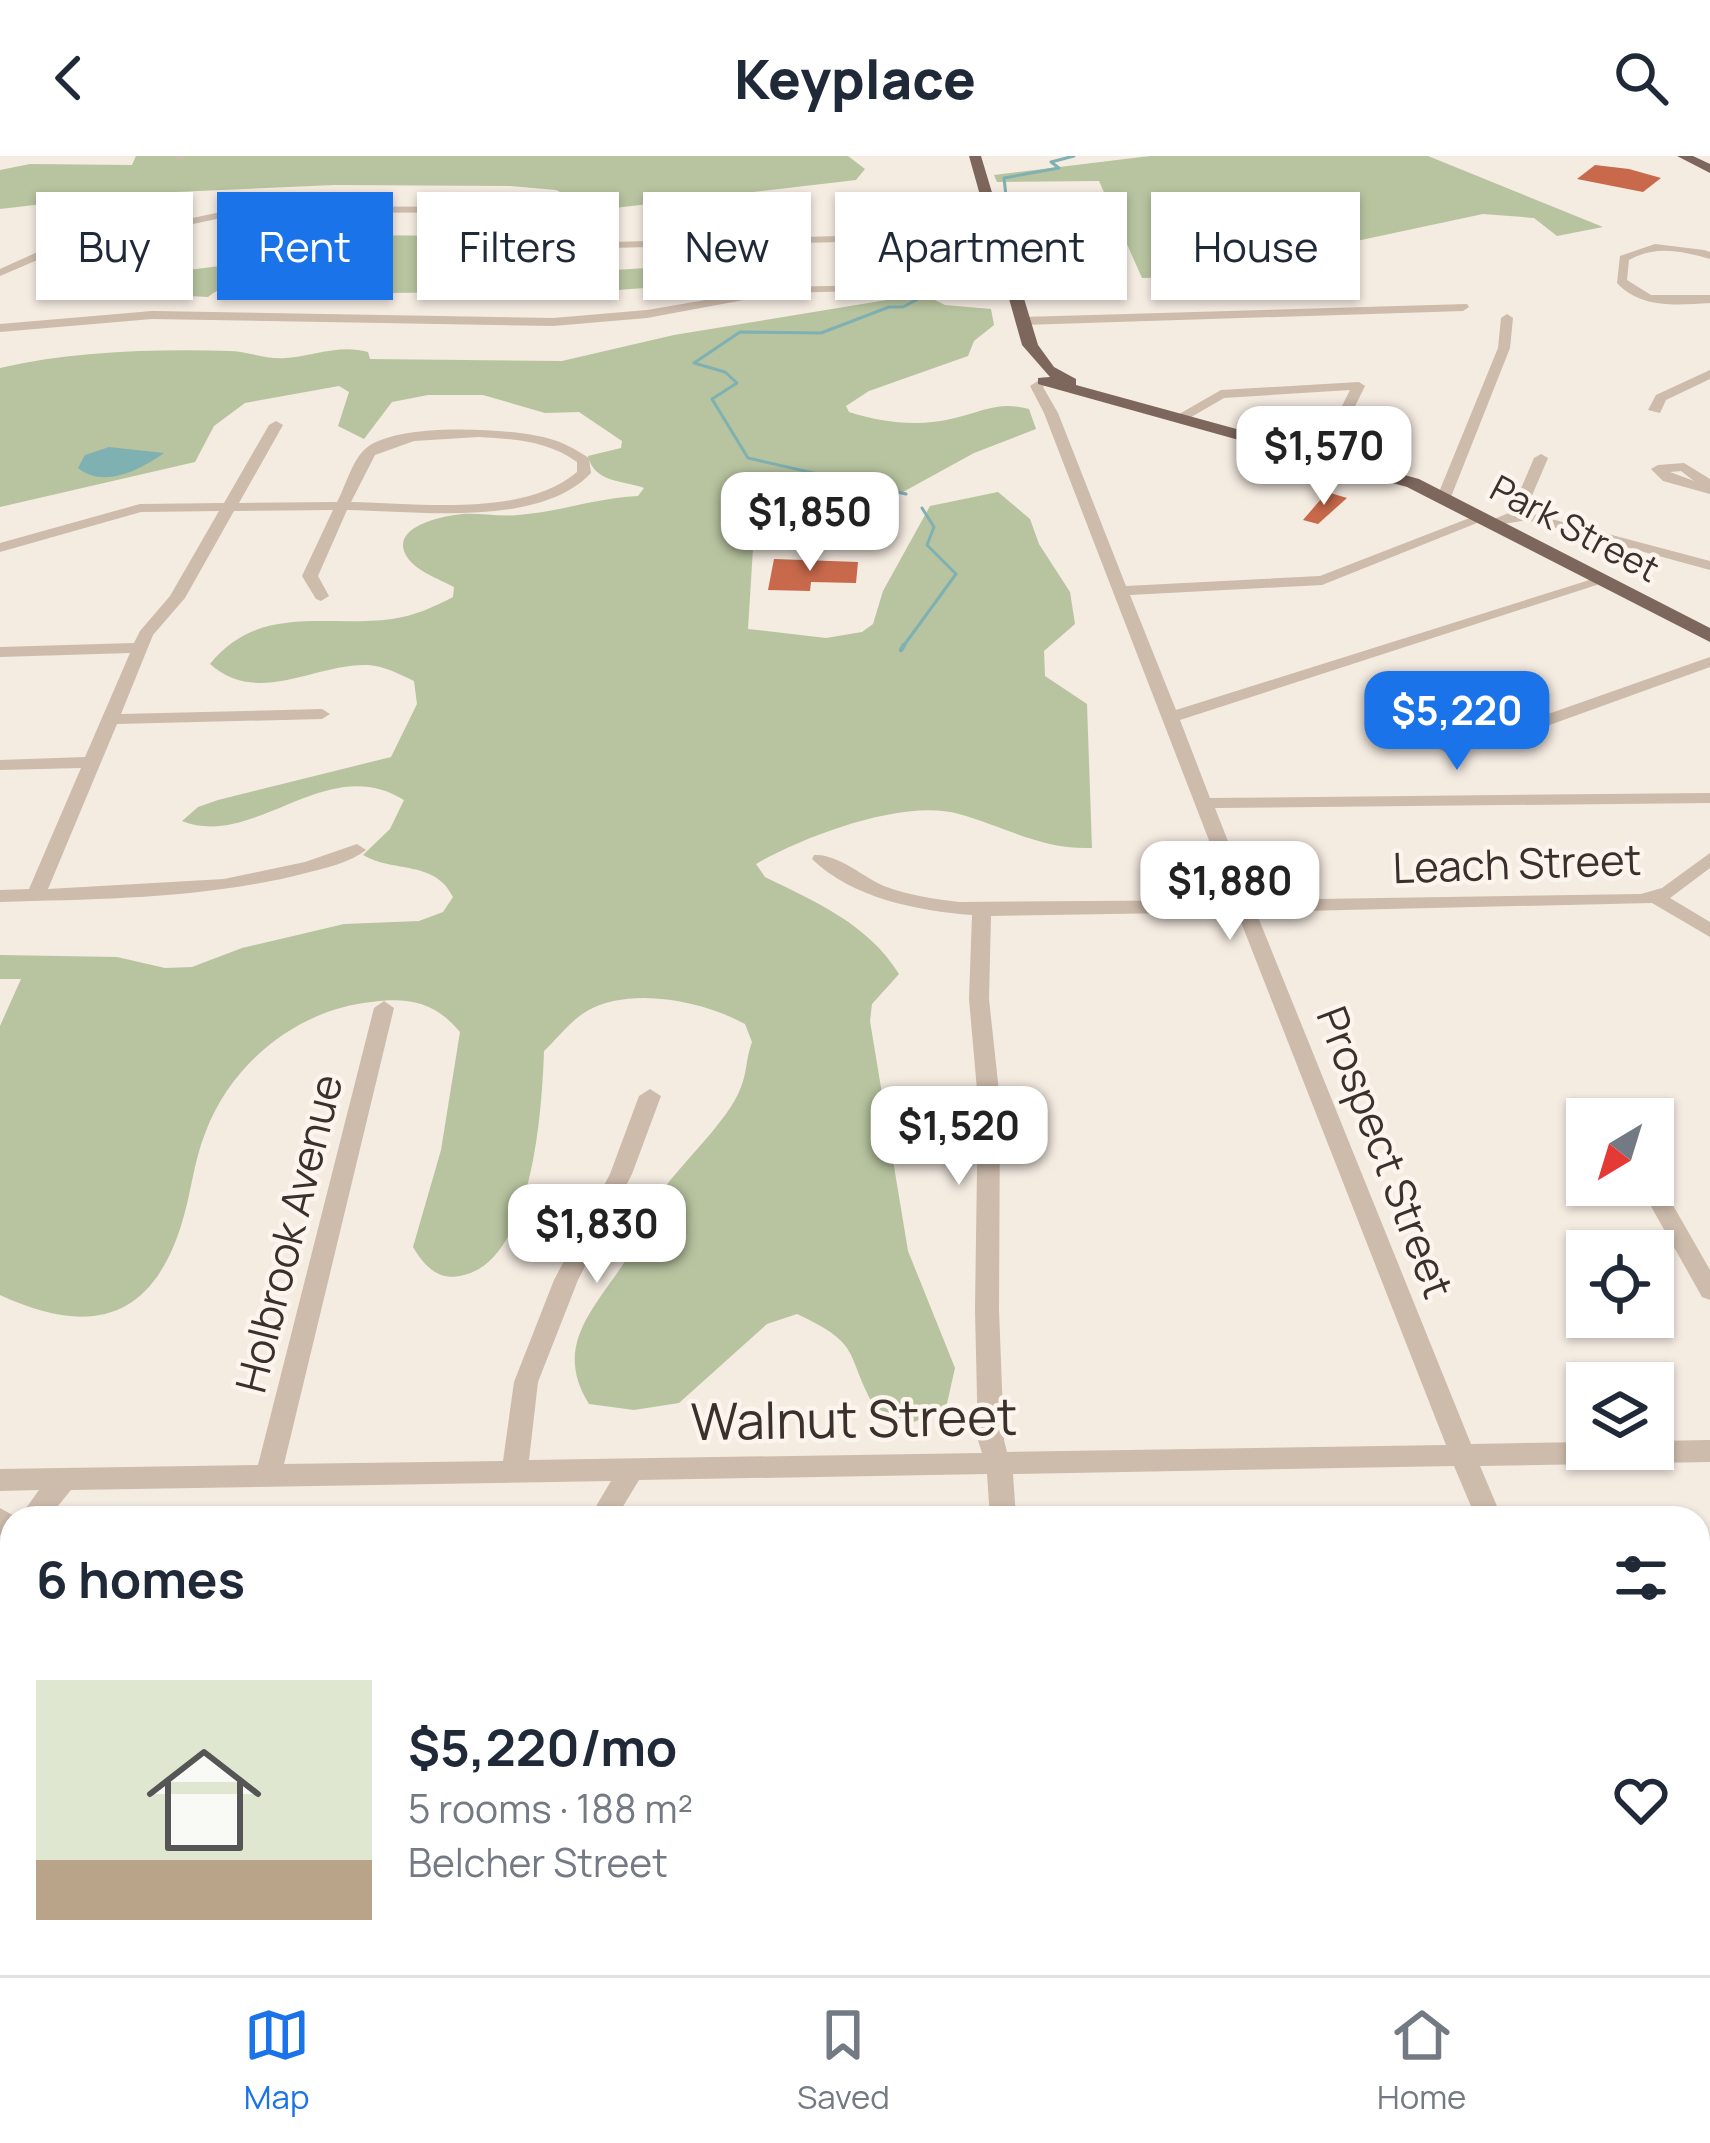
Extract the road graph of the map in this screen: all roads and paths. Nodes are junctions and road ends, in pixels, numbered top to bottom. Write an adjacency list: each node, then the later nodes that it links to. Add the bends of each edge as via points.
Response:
1 (975, 156): 4 (main road)
2 (1683, 156): 3 (main road)
3 (1710, 169)
4 (985, 192)
5 (835, 239): 7 (street, via 572,246 543,238 515,212 260,208 46,252)
6 (1710, 256): 9 (street, via 1641,249 1625,256 1621,281 1648,298)
7 (0, 273)
8 (835, 288): 14 (street, via 554,322 152,315)
9 (1710, 298)
10 (1017, 300): 13 (main road)
11 (1463, 307): 13 (street)
12 (1507, 318): 22 (street, via 1504,348)
13 (1023, 320): 16 (main road)
14 (0, 328)
15 (1705, 380): 17 (street, via 1661,398)
16 (1055, 390): 18 (main road, Park Street); 30 (street, Prospect Street)
17 (1655, 410)
18 (1181, 417): 20 (main road, Park Street); 20 (street, via 1222,394 1359,386 1337,430)
19 (276, 425): 23 (street)
20 (1310, 453): 22 (main road, Park Street)
21 (1541, 458): 25 (street)
22 (1444, 497): 26 (main road, Park Street)
23 (229, 505): 24 (street); 27 (street, via 121,511); 33 (street)
24 (341, 506): 24 (street, via 530,502 571,488 585,466 554,444 418,433 369,452); 31 (street, via 310,576)
25 (1517, 514): 26 (street); 28 (street)
26 (1491, 520): 29 (main road, Park Street); 30 (street, via 1322,580)
27 (0, 548)
28 (1710, 566)
29 (1604, 580): 32 (main road, Park Street); 37 (street)
30 (1122, 591): 37 (street, Prospect Street)
31 (321, 596)
32 (1710, 636)
33 (140, 648): 34 (street); 38 (street)
34 (0, 652)
35 (1710, 662): 39 (street, via 1516,731)
36 (322, 713): 38 (street)
37 (1172, 717): 43 (street, Prospect Street)
38 (112, 719): 40 (street)
39 (1445, 747)
40 (94, 762): 41 (street); 47 (street)
41 (0, 765)
42 (1710, 798): 43 (street)
43 (1205, 803): 50 (street, Prospect Street)
44 (357, 850): 47 (street, via 247,885)
45 (1710, 859): 49 (street, Leach Street)
46 (821, 860): 51 (street, Leach Street, via 900,901)
47 (36, 895): 48 (street)
48 (0, 896)
49 (1657, 898): 50 (street, Leach Street); 52 (street)
50 (1246, 906): 51 (street, Leach Street); 58 (street, Prospect Street)
51 (982, 910): 59 (street)
52 (1710, 931)
53 (384, 1008): 62 (street, Holbrook Avenue)
54 (650, 1096): 61 (street, via 526,1382)
55 (1662, 1206): 56 (street)
56 (1710, 1291)
57 (1710, 1450): 58 (street, Walnut Street)
58 (1462, 1454): 59 (street, Walnut Street); 68 (street, Prospect Street)
59 (997, 1460): 60 (street, Walnut Street); 67 (street)
60 (633, 1467): 61 (street, Walnut Street); 66 (street)
61 (515, 1470): 62 (street, Walnut Street)
62 (268, 1476): 63 (street, Walnut Street)
63 (64, 1479): 64 (street, Walnut Street); 65 (street)
64 (0, 1480)
65 (42, 1506)
66 (609, 1506)
67 (1002, 1506)
68 (1484, 1506)

